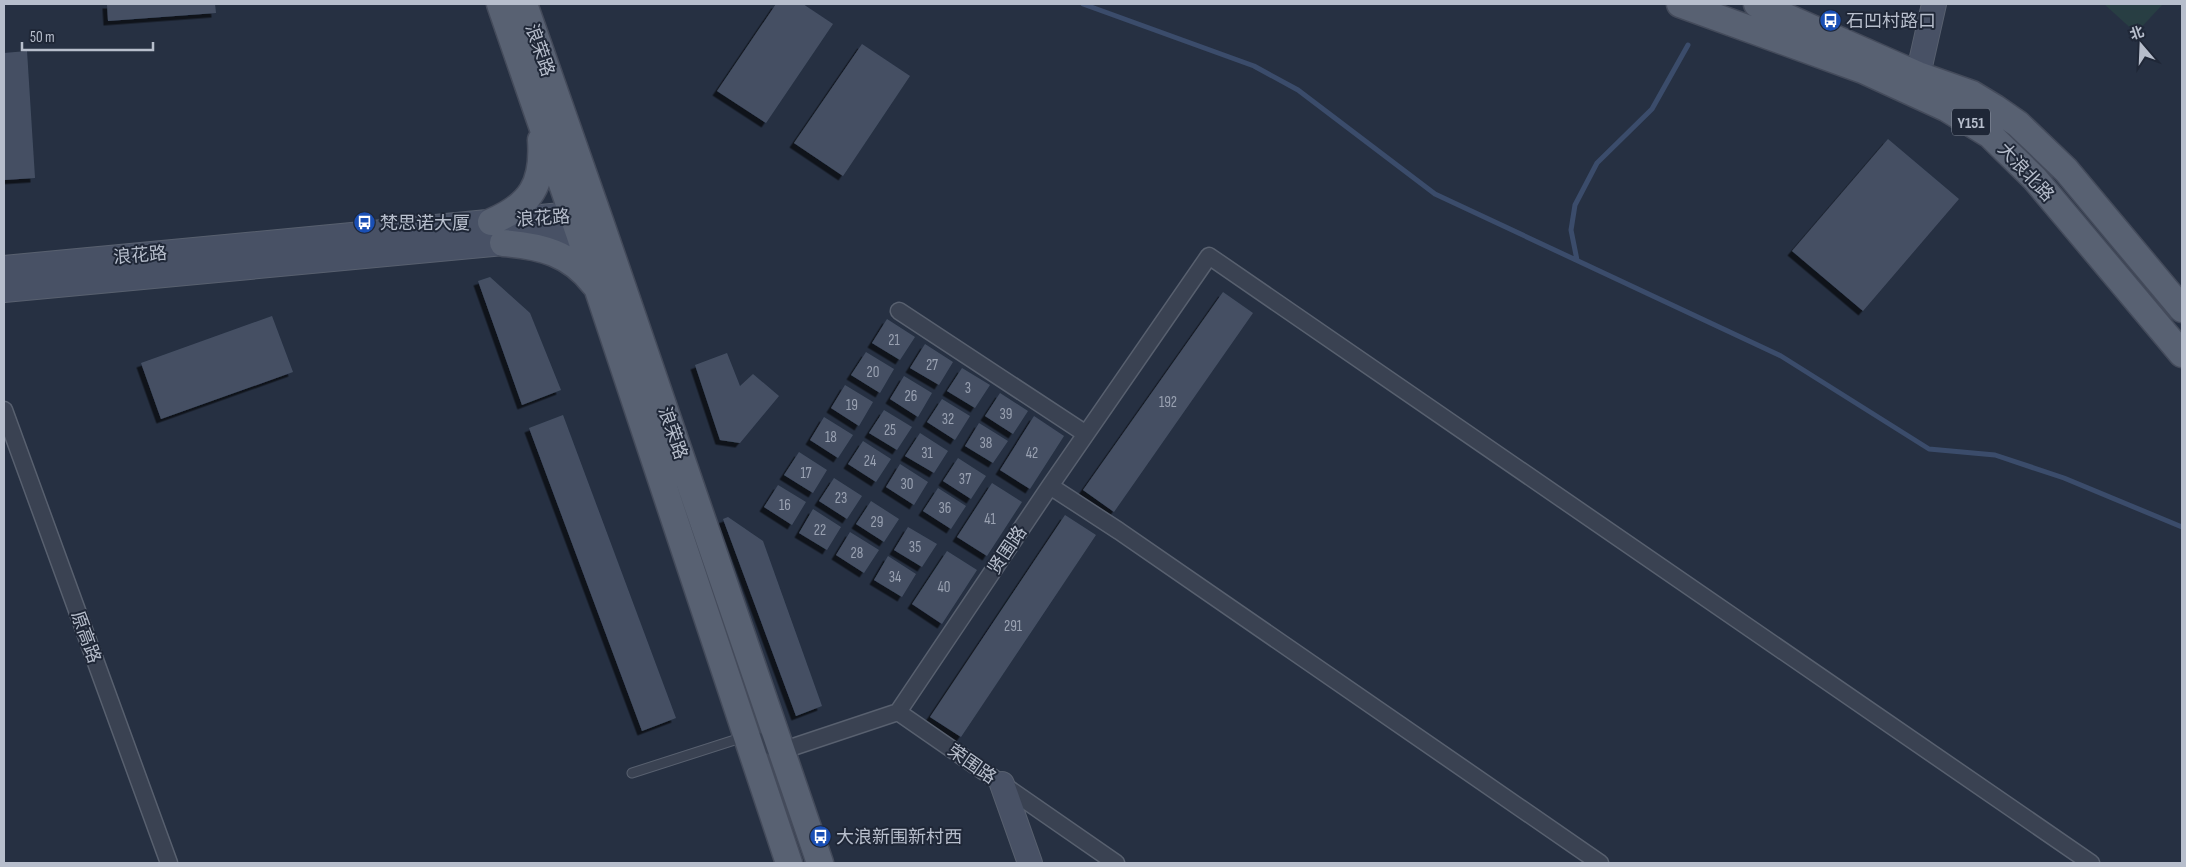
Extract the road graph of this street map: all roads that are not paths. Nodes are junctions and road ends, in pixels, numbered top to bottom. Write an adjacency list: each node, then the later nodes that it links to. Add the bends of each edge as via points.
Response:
1 (500, 4): 7 (main road, 浪荣路)
2 (524, 4): 8 (main road, 浪荣路)
3 (1680, 4): 6 (main road, 大浪北路 / Y151, via 1863,70)
4 (1757, 4): 6 (main road, 大浪北路 / Y151)
5 (1934, 4): 6 (main road)
6 (1913, 83): 13 (main road, 大浪北路 / Y151, via 1972,94 2018,124 2066,170); 15 (main road, 大浪北路 / Y151, via 1979,127 2013,156)
7 (540, 122): 8 (main road, 浪荣路); 9 (main road, via 540,170 532,193)
8 (584, 224): 9 (main road, 浪花路); 11 (main road, 浪荣路); 21 (main road, 浪荣路)
9 (497, 232): 10 (main road, 浪花路); 11 (main road, via 567,259 582,270); 12 (main road, 浪花路)
10 (4, 268)
11 (598, 289): 20 (main road, 浪荣路)
12 (4, 290)
13 (2182, 309)
14 (899, 311): 17 (street)
15 (2182, 354)
16 (4, 410): 24 (street, 原高路)
17 (1086, 434): 18 (street, 贤围路); 30 (street, 贤围路, via 1209,256)
18 (1050, 486): 19 (street, 贤围路); 29 (street)
19 (898, 712): 21 (street); 23 (street, 荣围路)
20 (747, 736): 21 (street); 22 (lane); 25 (main road, 浪荣路)
21 (781, 751): 26 (main road, 浪荣路)
22 (632, 773)
23 (1002, 784): 27 (main road, 荣围路); 28 (street)
24 (169, 863)
25 (789, 863)
26 (820, 863)
27 (1030, 863)
28 (1116, 863)
29 (1600, 863)
30 (2092, 863)

